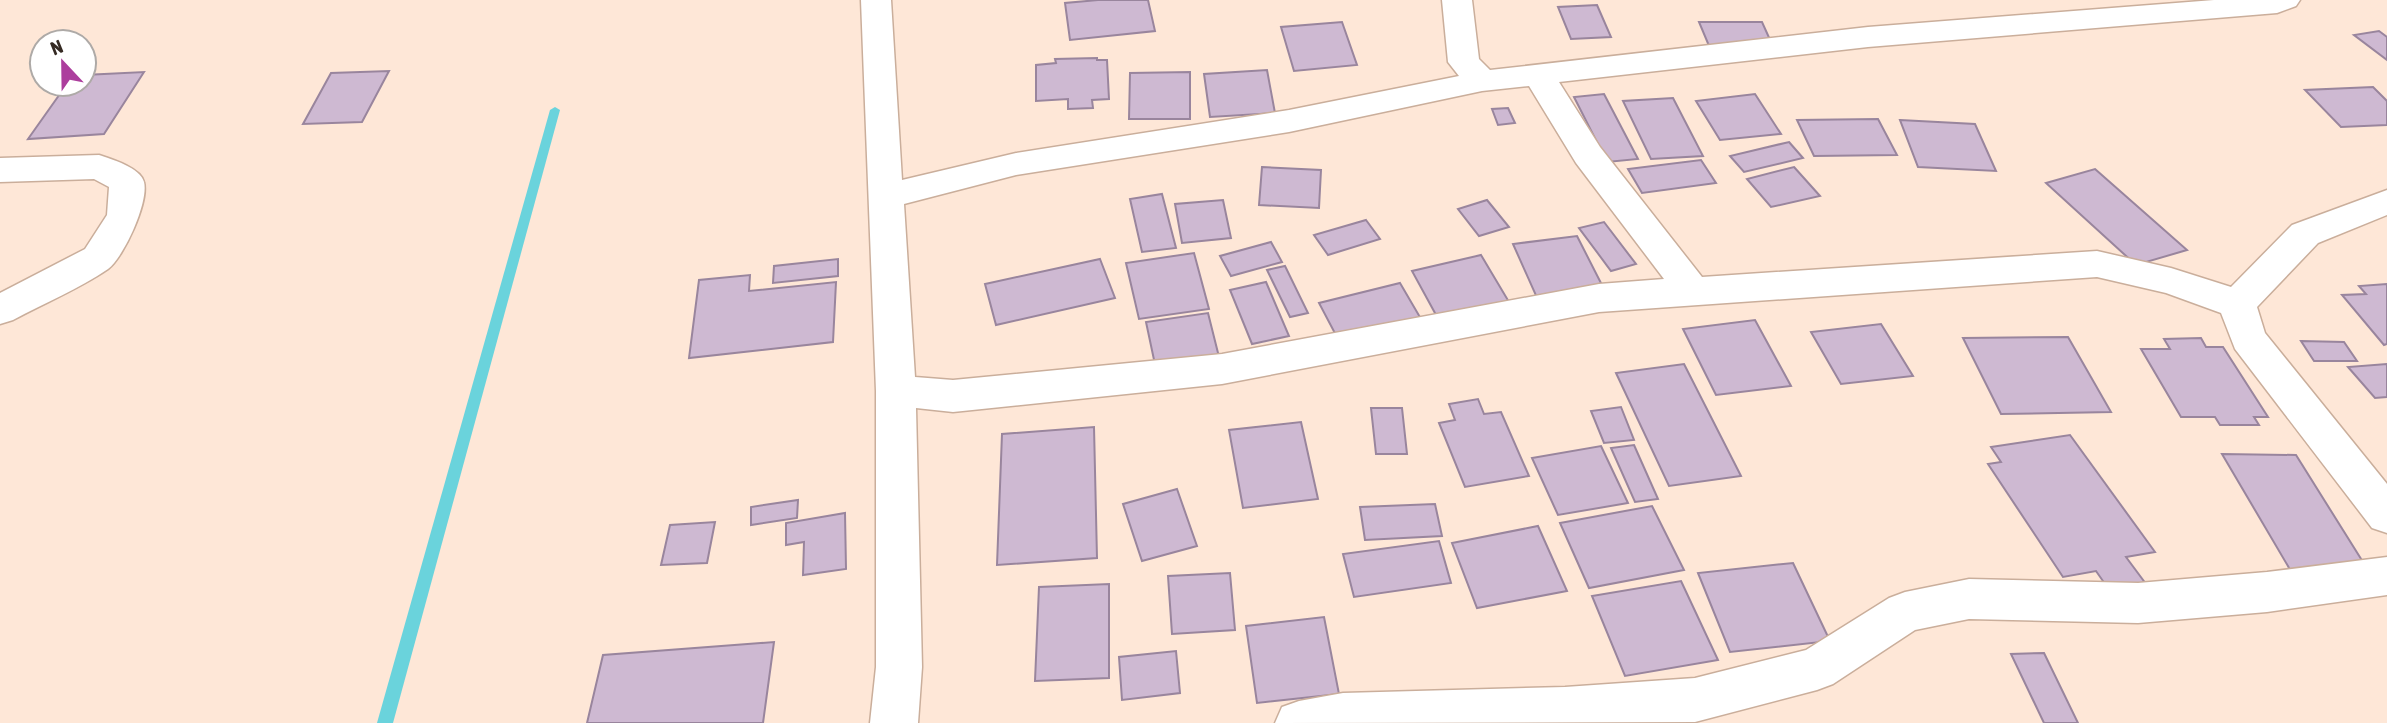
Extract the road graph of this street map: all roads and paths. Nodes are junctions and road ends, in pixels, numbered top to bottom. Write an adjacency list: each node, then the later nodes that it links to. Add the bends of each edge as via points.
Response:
1 (876, 0): 7 (street)
2 (1457, 0): 5 (street, via 1464,62)
3 (2285, 0): 4 (street, via 2251,7 1868,37)
4 (1538, 74): 5 (street); 9 (street, via 1588,155)
5 (1482, 80): 7 (street, via 1289,121 1016,164)
6 (0, 170): 11 (street, via 99,167 127,181 124,216 98,258)
7 (887, 196): 12 (street)
8 (2387, 202): 10 (street, via 2305,234)
9 (1693, 291): 10 (street, via 2097,264 2171,281); 12 (street, via 1599,298 1222,369 953,396)
10 (2237, 304): 13 (street, via 2248,339)
11 (0, 310)
12 (896, 391): 15 (street, via 899,667)
13 (2387, 515)
14 (2387, 576): 16 (street, via 2138,603 1969,599 1905,611 1817,669 1695,700 1343,715)
15 (894, 723)
16 (1299, 723)

